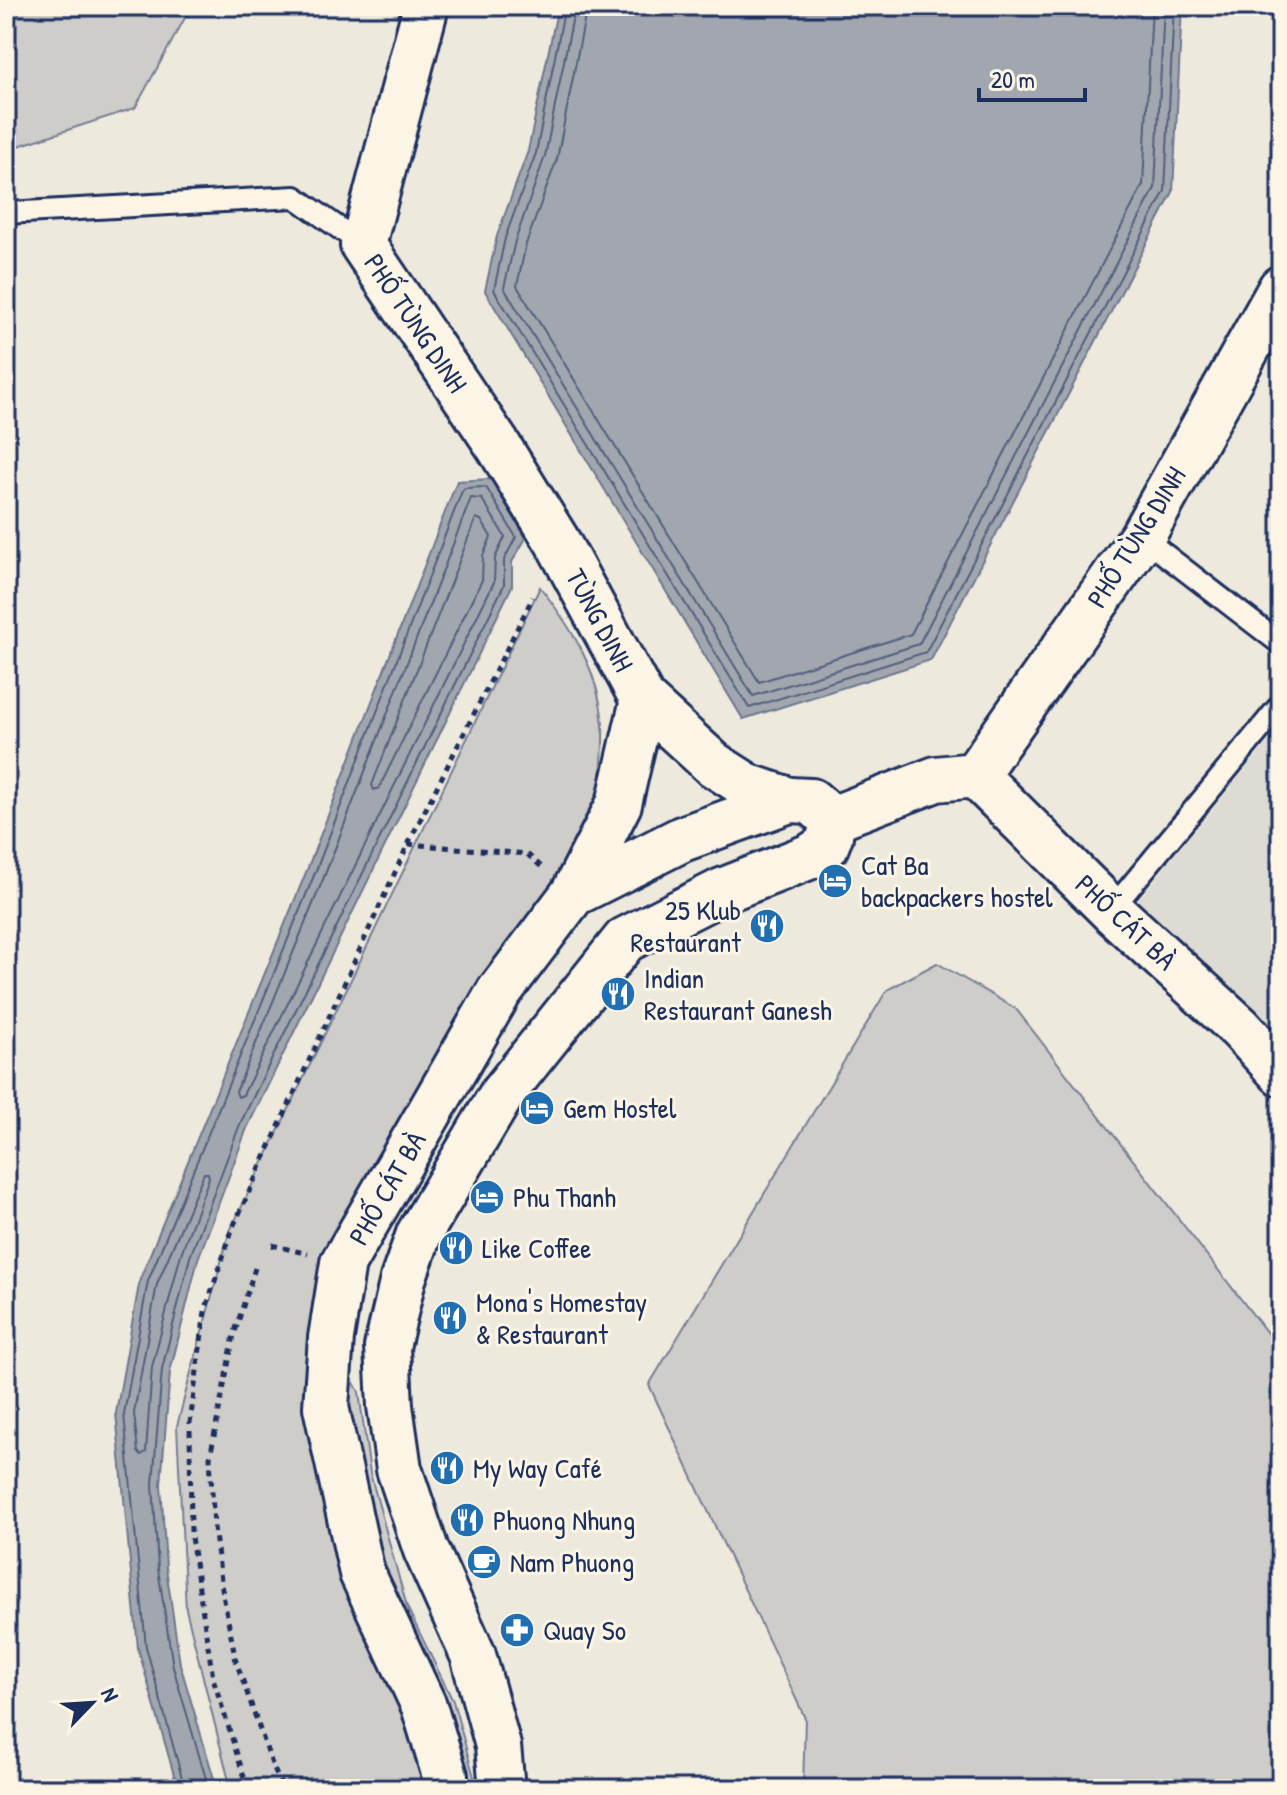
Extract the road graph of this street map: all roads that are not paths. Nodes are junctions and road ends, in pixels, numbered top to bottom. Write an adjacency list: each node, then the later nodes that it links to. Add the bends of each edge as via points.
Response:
1 (426, 6): 3 (main road, PHỐ TÙNG DINH)
2 (6, 213): 3 (lane, via 295,197)
3 (363, 245): 6 (main road, PHỐ TÙNG DINH)
4 (1281, 288): 5 (main road, PHỐ TÙNG DINH)
5 (1142, 537): 7 (lane); 10 (main road, PHỐ TÙNG DINH)
6 (557, 541): 8 (main road, TÙNG DINH)
7 (1281, 644)
8 (643, 700): 11 (main road, TÙNG DINH, via 713,764 749,787); 13 (main road, TÙNG DINH, via 619,804)
9 (1281, 704): 14 (lane)
10 (975, 775): 12 (main road, via 936,779); 14 (main road, PHỐ CÁT BÀ)
11 (789, 800): 12 (main road, via 811,801); 13 (main road, PHỐ CÁT BÀ, via 682,839)
12 (832, 819): 15 (main road, PHỐ CÁT BÀ, via 826,846 811,856 722,891)
13 (573, 894): 15 (main road); 17 (main road, PHỐ CÁT BÀ, via 499,992 343,1263)
14 (1111, 910): 16 (main road, PHỐ CÁT BÀ, via 1240,1028)
15 (625, 940): 18 (main road, PHỐ CÁT BÀ, via 502,1094 419,1234)
16 (1281, 1073)
17 (331, 1338): 18 (main road); 19 (main road, PHỐ CÁT BÀ, via 326,1407 362,1573 424,1706)
18 (387, 1347): 20 (main road, PHỐ CÁT BÀ, via 399,1469 426,1550 473,1655 498,1746)
19 (446, 1789)
20 (502, 1789)

